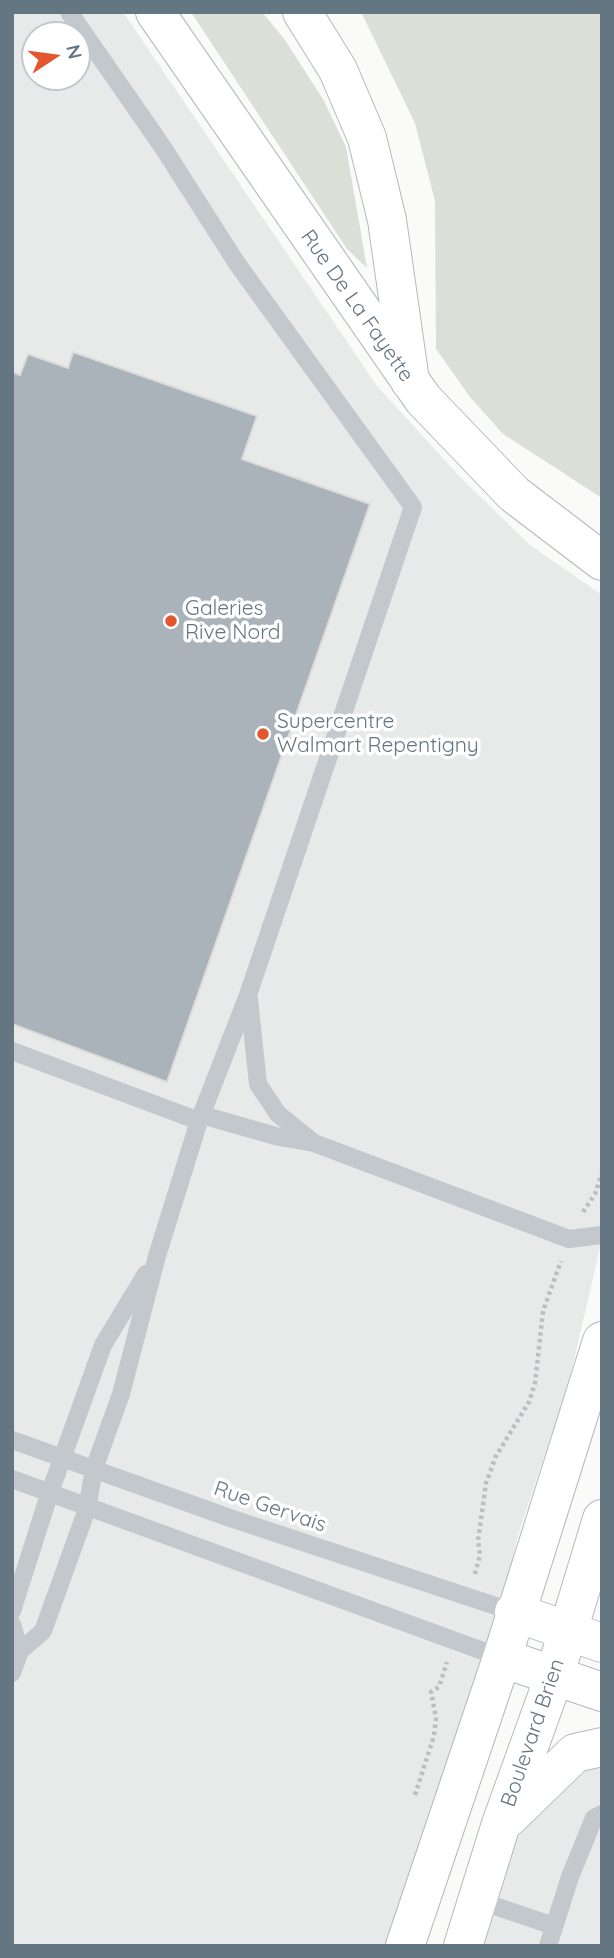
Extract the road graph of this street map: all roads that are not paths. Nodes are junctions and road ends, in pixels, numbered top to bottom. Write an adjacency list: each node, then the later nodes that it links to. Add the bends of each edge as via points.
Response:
1 (69, 12): 6 (lane, via 236,262 413,507)
2 (155, 12): 4 (main road, Rue De La Fayette)
3 (302, 12): 4 (main road, via 343,79 372,156 387,220)
4 (410, 381): 5 (main road, Rue De La Fayette, via 439,419 499,480)
5 (602, 561)
6 (248, 996): 8 (lane); 9 (lane, via 258,1084 278,1114)
7 (12, 1051): 8 (lane)
8 (201, 1118): 9 (lane); 11 (lane)
9 (314, 1143): 10 (lane, via 569,1239)
10 (602, 1235)
11 (157, 1256): 14 (lane, via 103,1345); 15 (lane, via 121,1394)
12 (602, 1341): 21 (main road)
13 (12, 1440): 14 (lane, Rue Gervais)
14 (63, 1458): 15 (lane, Rue Gervais); 17 (lane)
15 (94, 1469): 18 (lane); 21 (lane, Rue Gervais)
16 (12, 1479): 17 (lane)
17 (49, 1495): 18 (lane); 20 (lane)
18 (87, 1509): 24 (lane, via 43,1631); 25 (lane)
19 (602, 1519): 23 (main road, Boulevard Brien)
20 (12, 1611)
21 (514, 1612): 23 (main road); 25 (main road)
22 (12, 1624): 24 (lane)
23 (585, 1637): 27 (main road, Boulevard Brien)
24 (20, 1651): 26 (lane)
25 (502, 1658): 27 (main road); 34 (main road)
26 (12, 1673)
27 (554, 1677): 28 (main road); 31 (main road, Boulevard Brien)
28 (602, 1692)
29 (602, 1747): 31 (main road, via 575,1753)
30 (602, 1814): 33 (lane, via 594,1818)
31 (501, 1824): 32 (main road, Boulevard Brien)
32 (477, 1900): 33 (lane); 35 (main road, Boulevard Brien)
33 (554, 1926): 36 (lane)
34 (405, 1946)
35 (463, 1946)
36 (548, 1946)

